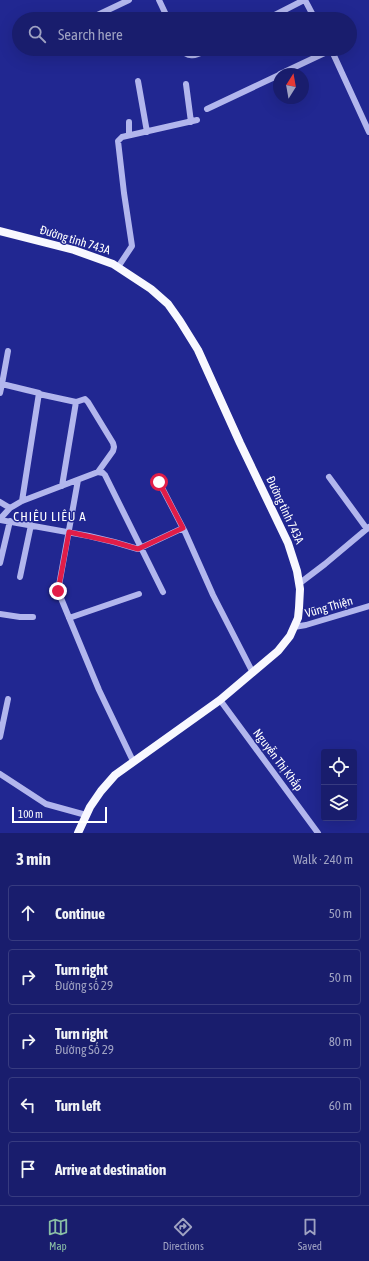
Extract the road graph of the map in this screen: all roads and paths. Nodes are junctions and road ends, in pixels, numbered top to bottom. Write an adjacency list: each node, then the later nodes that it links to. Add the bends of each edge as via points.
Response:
1 (129, 0): 4 (street)
2 (158, 0): 5 (street)
3 (305, 0): 6 (street); 7 (street)
4 (104, 12)
5 (164, 12)
6 (281, 12)
7 (311, 12)
8 (317, 56): 10 (street)
9 (334, 56): 17 (street)
10 (292, 68)
11 (273, 77): 14 (street)
12 (138, 81): 16 (street)
13 (186, 84): 16 (street, via 194,121)
14 (207, 109)
15 (129, 122): 18 (street)
16 (147, 132): 18 (street)
17 (369, 132)
18 (129, 135): 20 (street, via 118,141 132,246)
19 (0, 232): 20 (main road, Đường tỉnh 743A, via 77,251)
20 (118, 267): 43 (main road, Đường tỉnh 743A, via 168,304 198,350 288,543)
21 (8, 351): 22 (street)
22 (2, 384): 23 (street); 24 (street)
23 (0, 393)
24 (39, 394): 25 (street); 31 (street)
25 (76, 402): 26 (street, via 85,399 88,402 113,443 113,451); 30 (street)
26 (98, 472): 28 (street); 40 (street, via 105,475)
27 (330, 477): 38 (street)
28 (78, 480): 30 (street); 39 (street)
29 (159, 482): 37 (street)
30 (62, 486): 31 (street)
31 (22, 501): 33 (street)
32 (0, 502): 33 (street)
33 (10, 508): 34 (street)
34 (0, 520): 35 (street)
35 (10, 521): 36 (street); 41 (street)
36 (31, 525): 39 (street); 42 (street)
37 (183, 528): 40 (street); 51 (street, via 213,595)
38 (368, 528): 43 (street)
39 (69, 532): 40 (street, via 135,549); 49 (street, via 58,591)
40 (142, 547): 44 (street)
41 (0, 563)
42 (20, 577)
43 (300, 582): 50 (main road, Đường tỉnh 743A, via 299,608)
44 (163, 592)
45 (139, 594): 49 (street)
46 (369, 606): 50 (street, Vũng Thiện)
47 (0, 614): 48 (street)
48 (33, 617)
49 (69, 618): 55 (street, via 99,690)
50 (294, 627): 51 (main road, Đường tỉnh 743A, via 278,651)
51 (253, 673): 53 (main road, Đường tỉnh 743A)
52 (8, 698): 54 (street)
53 (220, 700): 55 (main road, Đường tỉnh 743A); 59 (street, Nguyễn Thị Khắp)
54 (0, 737)
55 (133, 761): 57 (main road, Đường tỉnh 743A, via 115,775 101,791)
56 (0, 774): 57 (street, via 46,804)
57 (86, 815): 58 (main road, Đường tỉnh 743A)
58 (78, 833)
59 (318, 833)

